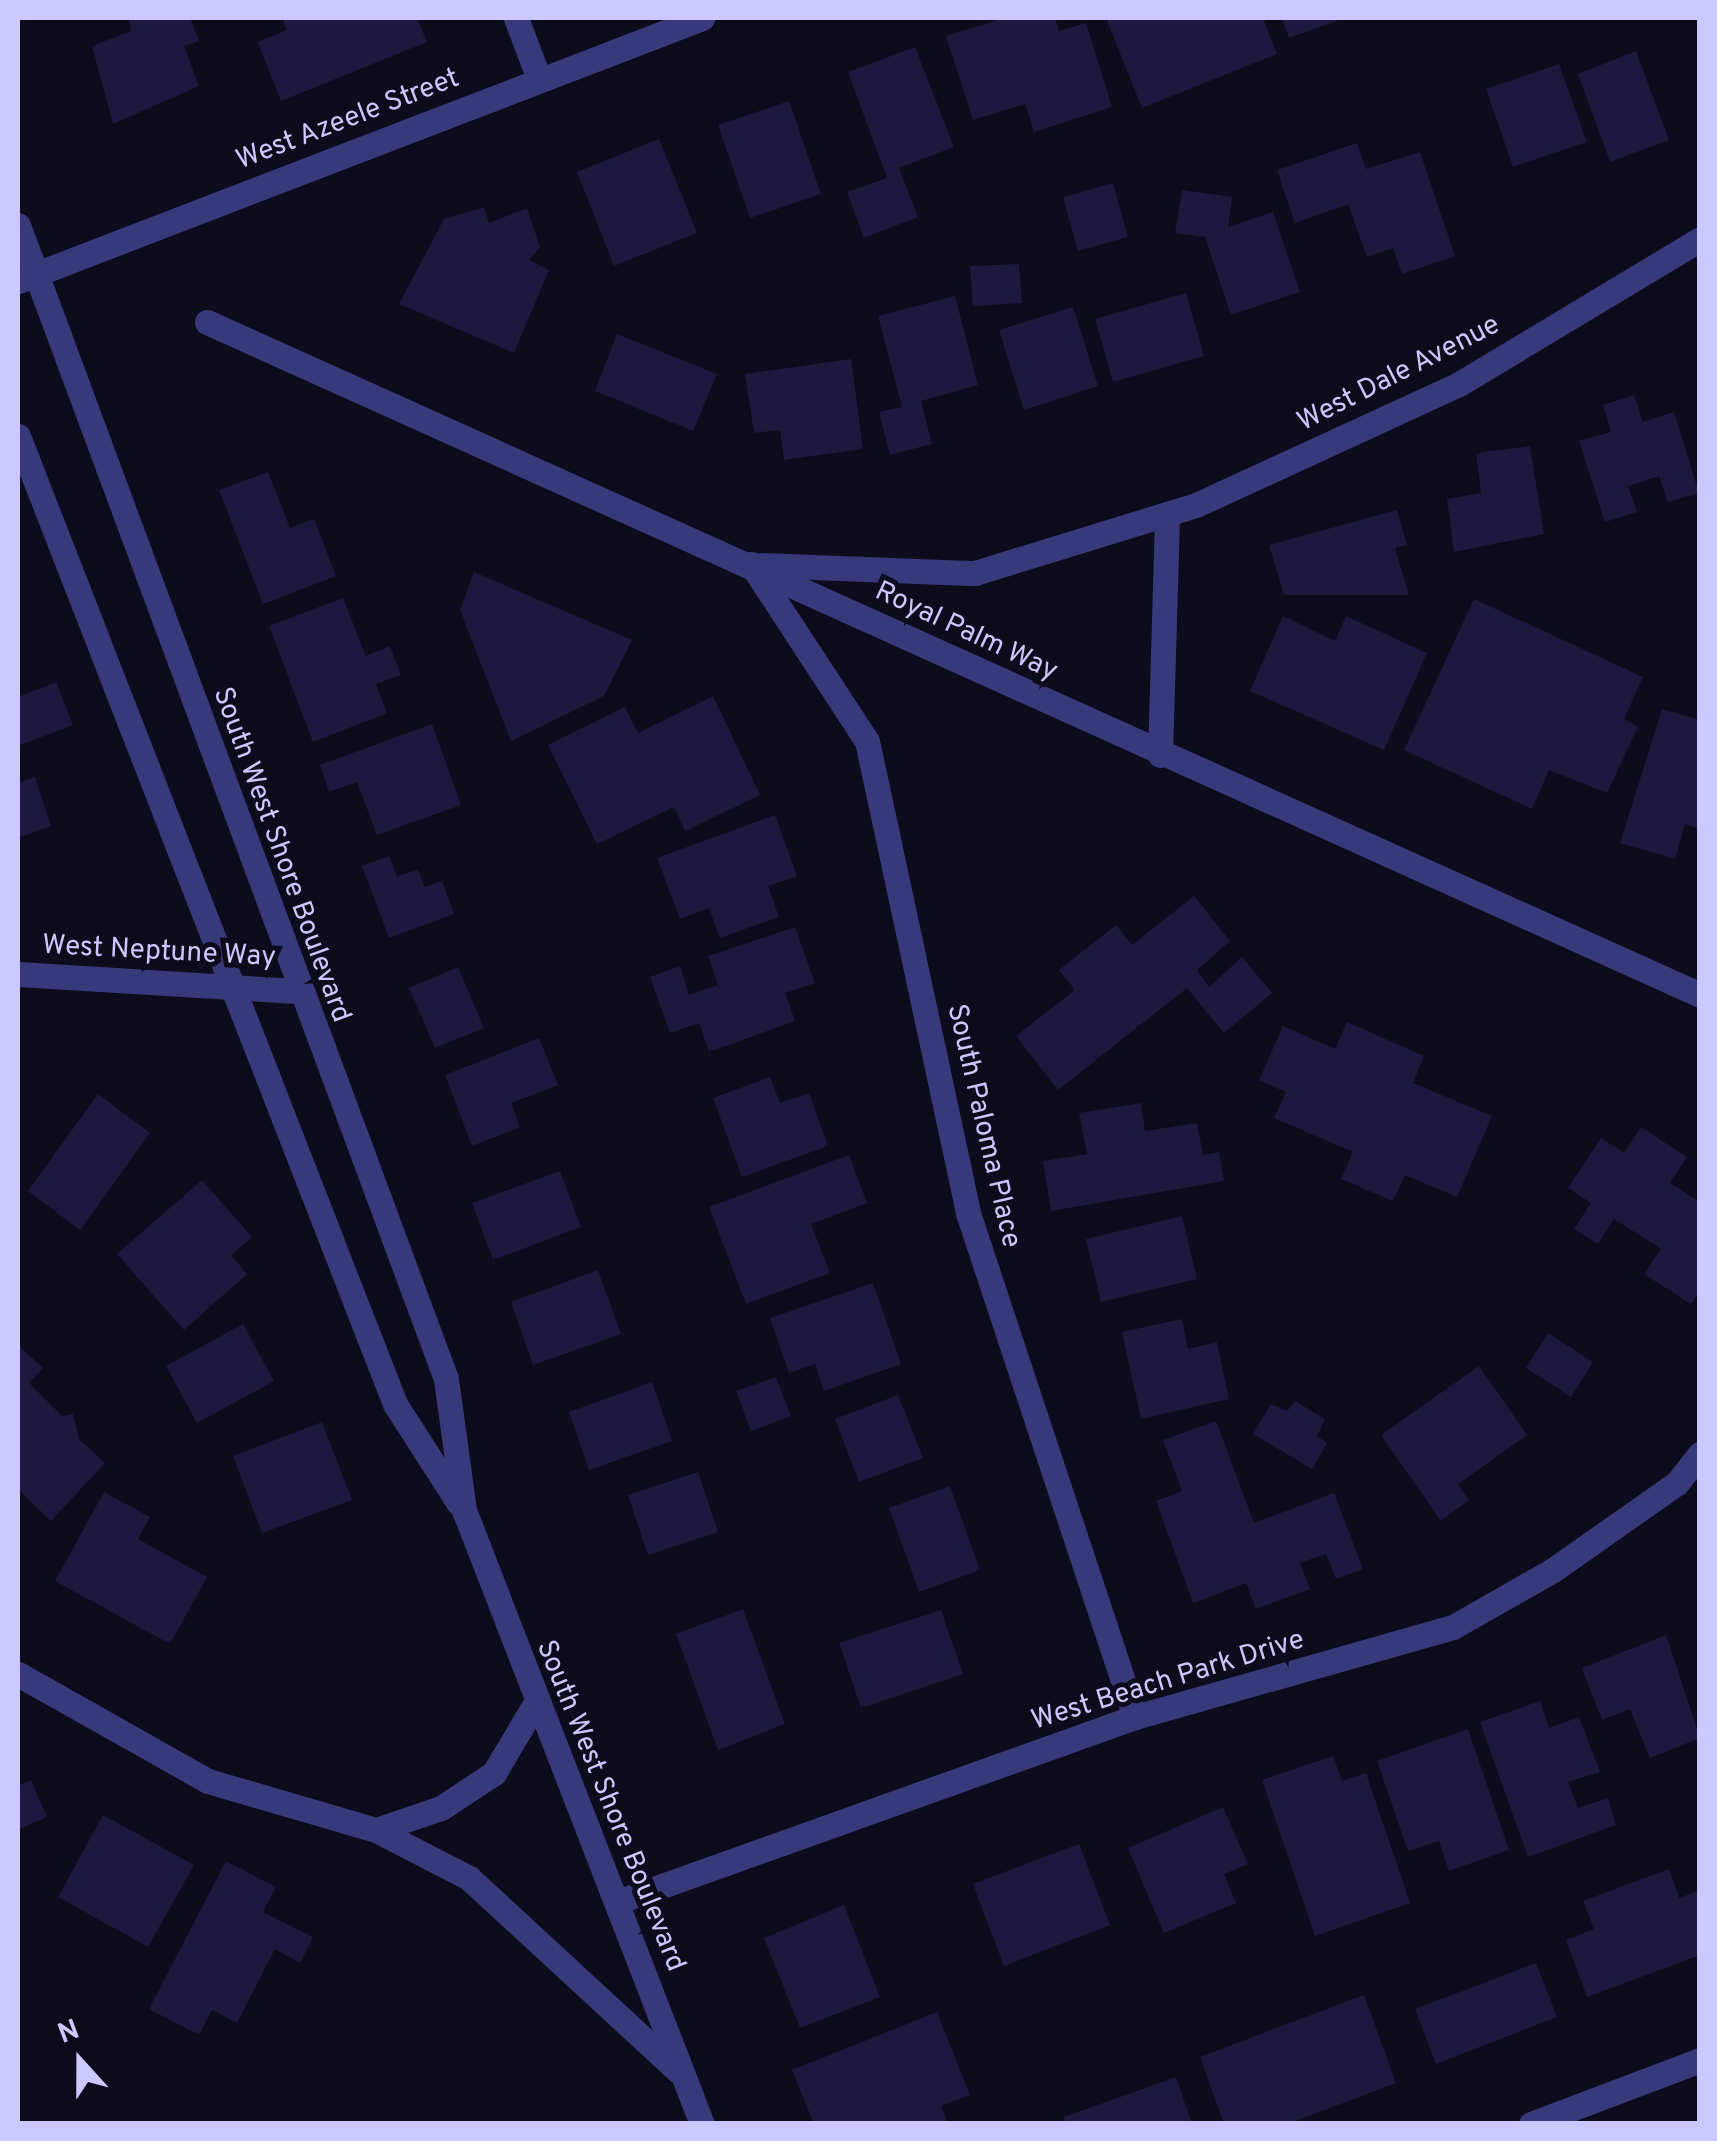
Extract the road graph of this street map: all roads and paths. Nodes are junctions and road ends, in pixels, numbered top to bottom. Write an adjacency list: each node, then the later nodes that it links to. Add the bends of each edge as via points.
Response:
1 (516, 18): 3 (street)
2 (702, 18): 3 (street, West Azeele Street)
3 (539, 78): 6 (street, West Azeele Street)
4 (18, 225): 6 (street, South West Shore Boulevard)
5 (1700, 239): 9 (street, West Dale Avenue, via 1459,384)
6 (27, 277): 14 (street, South West Shore Boulevard)
7 (207, 322): 10 (street, Royal Palm Way)
8 (18, 436): 13 (street, South West Shore Boulevard)
9 (1167, 514): 10 (street, West Dale Avenue, via 975,573); 11 (street)
10 (751, 564): 11 (street, Royal Palm Way); 20 (street, South Paloma Place, via 867,741 968,1213)
11 (1160, 755): 15 (street, Royal Palm Way)
12 (18, 974): 13 (street, West Neptune Way)
13 (229, 982): 14 (street, West Neptune Way); 17 (street, South West Shore Boulevard, via 395,1404)
14 (297, 991): 17 (street, South West Shore Boulevard, via 446,1379)
15 (1700, 995)
16 (1700, 1454): 20 (street, West Beach Park Drive, via 1677,1483 1554,1570 1453,1627)
17 (464, 1510): 19 (street, South West Shore Boulevard)
18 (18, 1674): 21 (street, via 208,1781)
19 (535, 1704): 21 (street, via 494,1773 441,1808); 22 (street, South West Shore Boulevard)
20 (1136, 1717): 22 (street, West Beach Park Drive)
21 (376, 1830): 24 (street, via 469,1878)
22 (617, 1902): 24 (street, South West Shore Boulevard)
23 (1700, 2060): 26 (street)
24 (685, 2078): 25 (street, South West Shore Boulevard)
25 (702, 2124)
26 (1531, 2124)

